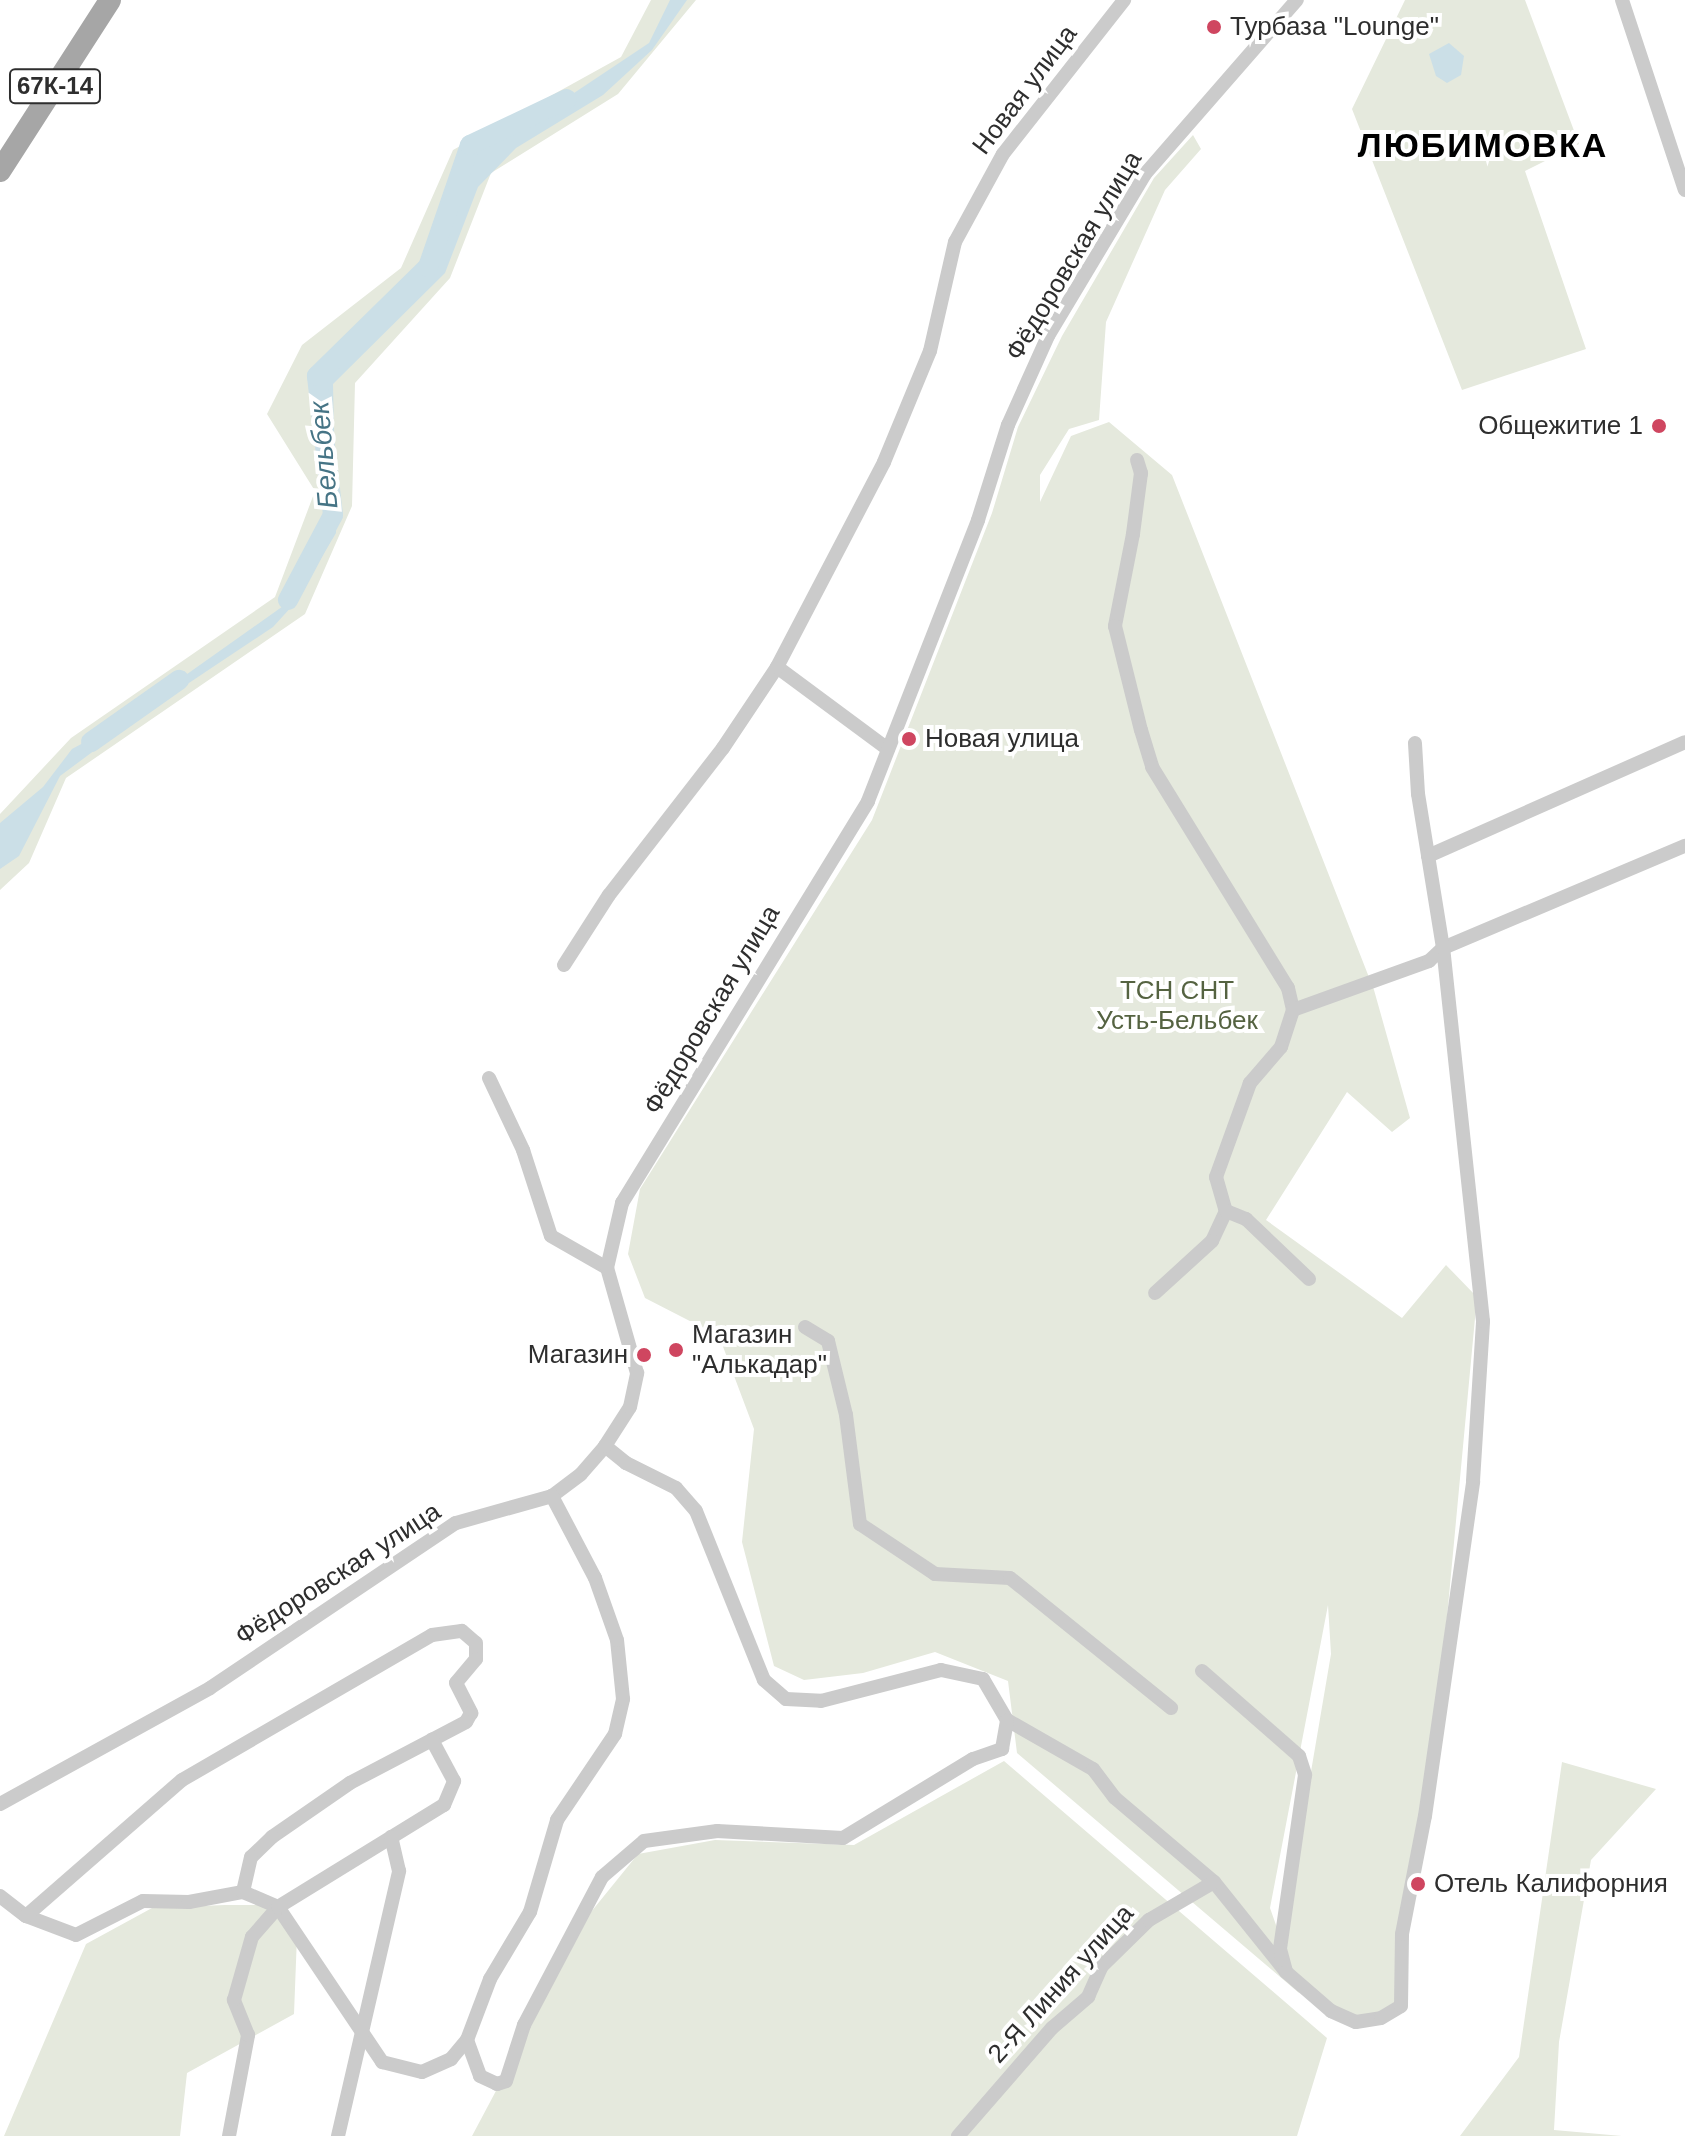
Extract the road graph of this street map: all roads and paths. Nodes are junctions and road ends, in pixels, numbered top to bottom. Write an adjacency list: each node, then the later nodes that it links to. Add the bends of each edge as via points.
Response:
1 (110, 0): 5 (main road, 67К-14)
2 (1124, 0): 8 (street, Новая улица, via 1003,154 955,242 930,351 884,462)
3 (1622, 0): 6 (street)
4 (1289, 3): 11 (street, Фёдоровская улица, via 1145,174 1048,336 1008,425 978,520)
5 (0, 171)
6 (1685, 190)
7 (1137, 460): 16 (street, via 1133,534 1115,626 1141,730 1152,767 1288,988)
8 (777, 667): 11 (street); 15 (street, Новая улица, via 723,748 609,895)
9 (1685, 742): 13 (street)
10 (1415, 743): 13 (street)
11 (888, 749): 19 (street, Фёдоровская улица, via 868,801 622,1203)
12 (1685, 846): 14 (street)
13 (1428, 856): 14 (street)
14 (1443, 948): 16 (street, via 1429,961); 36 (street, via 1483,1321 1473,1481 1425,1816 1407,1895 1401,2006 1381,2018 1356,2022 1331,2011)
15 (564, 965)
16 (1293, 1010): 18 (street, via 1281,1047 1250,1083 1216,1177)
17 (489, 1078): 19 (street, via 523,1150 551,1236)
18 (1226, 1211): 20 (street, via 1246,1219); 21 (street, via 1212,1241)
19 (607, 1268): 23 (street, Фёдоровская улица, via 637,1373 630,1407)
20 (1309, 1279)
21 (1155, 1293)
22 (805, 1327): 26 (street, via 828,1341 846,1415 860,1524 935,1574 1010,1578)
23 (605, 1446): 24 (street, Фёдоровская улица); 27 (street, via 676,1488 696,1511 764,1680 786,1699 821,1701 941,1670 983,1679)
24 (552, 1496): 29 (street, Фёдоровская улица, via 456,1523 210,1688); 38 (street, via 595,1578 617,1640 623,1699 615,1734 557,1820 530,1912 490,1979)
25 (1202, 1671): 36 (street, via 1299,1756 1302,1766 1280,1949)
26 (1171, 1708)
27 (1007, 1720): 31 (street, via 1093,1769 1115,1798); 38 (street, via 1002,1749 973,1759 843,1838 717,1831 644,1841 602,1877 524,2025 506,2081 497,2084 480,2076)
28 (432, 1740): 30 (street, via 454,1781 444,1805); 32 (street, via 350,1783 272,1837 251,1857); 35 (street, via 466,1722 471,1713 456,1683 476,1659 476,1643 462,1631 432,1635 182,1780)
29 (0, 1804)
30 (391, 1837): 34 (street); 37 (street, via 399,1871)
31 (1214, 1882): 36 (street); 41 (street, 2-Я Линия улица, via 1149,1920 1130,1938 1102,1966 1088,1997 1052,2028)
32 (243, 1892): 34 (street); 35 (street, via 189,1902 143,1901 76,1935)
33 (0, 1896): 35 (street)
34 (278, 1907): 37 (street); 39 (street, via 252,1937 234,2000 248,2035 236,2076)
35 (26, 1916)
36 (1286, 1972)
37 (364, 2035): 38 (street, via 382,2062 422,2072 451,2059); 40 (street)
38 (467, 2040)
39 (229, 2136)
40 (338, 2136)
41 (958, 2136)

